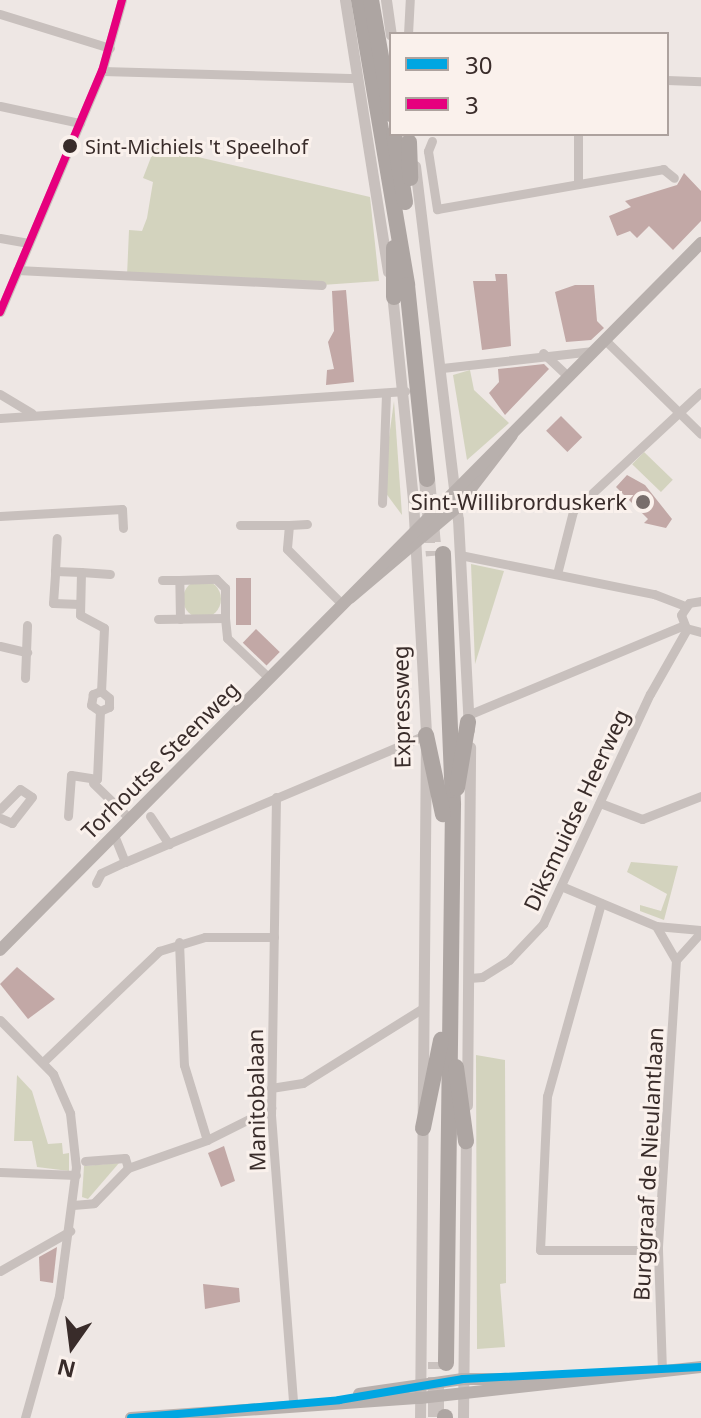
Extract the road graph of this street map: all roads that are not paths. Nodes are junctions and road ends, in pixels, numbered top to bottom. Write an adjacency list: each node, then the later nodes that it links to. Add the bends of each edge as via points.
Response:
1 (122, 0): 10 (street)
2 (345, 0): 12 (street, Expressweg)
3 (359, 0): 23 (highway)
4 (371, 0): 15 (highway)
5 (386, 0): 8 (street)
6 (410, 0): 9 (street)
7 (0, 14): 10 (street)
8 (391, 32)
9 (408, 32)
10 (110, 48): 11 (street)
11 (102, 71): 12 (street); 17 (street)
12 (358, 78): 29 (street, Expressweg)
13 (669, 80): 14 (street)
14 (701, 81)
15 (389, 103)
16 (0, 106): 17 (street)
17 (80, 123): 25 (street)
18 (578, 136): 22 (street)
19 (404, 137): 23 (highway); 35 (street)
20 (432, 141): 22 (street, via 428,151 437,209)
21 (674, 178): 22 (street, via 663,169)
22 (578, 184)
23 (401, 213): 29 (highway); 46 (highway)
24 (0, 238): 25 (street)
25 (29, 243): 27 (street)
26 (701, 243): 31 (main road, Torhoutse Steenweg)
27 (17, 270): 28 (street); 30 (street)
28 (322, 285)
29 (394, 297): 37 (street, Expressweg)
30 (0, 312)
31 (605, 340): 32 (main road, Torhoutse Steenweg); 41 (street)
32 (593, 351): 33 (street); 36 (main road, Torhoutse Steenweg)
33 (558, 352): 34 (street); 36 (street)
34 (543, 353): 35 (street); 36 (street)
35 (442, 368): 47 (street)
36 (572, 373): 45 (main road, Torhoutse Steenweg)
37 (405, 391): 40 (street); 54 (street, Expressweg)
38 (701, 392): 41 (street)
39 (0, 394): 42 (street, via 21,410)
40 (386, 394): 42 (street); 48 (street)
41 (678, 410): 44 (street); 63 (street, via 573,511)
42 (47, 415): 43 (street)
43 (0, 418)
44 (701, 434)
45 (512, 435): 47 (main road, Torhoutse Steenweg); 49 (main road, Torhoutse Steenweg)
46 (432, 478)
47 (454, 489): 49 (street); 54 (main road, Torhoutse Steenweg)
48 (382, 503)
49 (456, 508): 57 (main road, Torhoutse Steenweg); 59 (street)
50 (0, 516): 55 (street, via 122,509)
51 (307, 524): 53 (street)
52 (240, 525): 53 (street)
53 (289, 525): 67 (street, via 287,549)
54 (415, 527): 57 (street, Expressweg); 67 (main road, Torhoutse Steenweg)
55 (123, 528)
56 (57, 538): 60 (street)
57 (416, 548): 67 (main road, Torhoutse Steenweg); 83 (street, Expressweg)
58 (438, 555): 89 (highway, Expressweg)
59 (460, 555): 63 (street); 82 (street)
60 (55, 571): 61 (street); 68 (street, via 53,603)
61 (81, 572): 62 (street); 68 (street)
62 (110, 574)
63 (557, 574): 69 (street)
64 (162, 580): 65 (street)
65 (179, 580): 70 (street, via 222,582); 72 (street)
66 (701, 601): 69 (street)
67 (346, 602): 81 (main road, Torhoutse Steenweg)
68 (80, 604): 84 (street, via 83,619 104,628 101,691 109,698 109,707 100,711)
69 (685, 606): 74 (street, Diksmuidse Heerweg)
70 (225, 618): 72 (street); 81 (street, via 227,638)
71 (158, 619): 72 (street)
72 (180, 619)
73 (27, 625): 76 (street)
74 (686, 627): 75 (street); 82 (street); 87 (street, Diksmuidse Heerweg)
75 (701, 632)
76 (27, 639): 78 (street, via 17,639); 79 (street)
77 (0, 646): 78 (street)
78 (17, 646): 79 (street, via 17,652)
79 (27, 652): 80 (street)
80 (25, 678)
81 (269, 678): 92 (main road, Torhoutse Steenweg)
82 (468, 719): 89 (highway); 107 (street)
83 (426, 735): 86 (street); 89 (highway); 108 (street, Expressweg)
84 (93, 783): 90 (street, via 71,775); 92 (street)
85 (701, 796): 87 (street, via 642,819)
86 (276, 797): 95 (street); 103 (street, Manitobalaan)
87 (600, 803): 99 (street, Diksmuidse Heerweg)
88 (0, 809): 93 (street, via 25,787 32,797 12,823)
89 (448, 810): 110 (highway, Expressweg)
90 (68, 816)
91 (150, 816): 95 (street)
92 (130, 819): 94 (main road, Torhoutse Steenweg)
93 (1, 820)
94 (114, 835): 96 (main road, Torhoutse Steenweg); 97 (street)
95 (169, 844): 97 (street)
96 (104, 845): 97 (street); 105 (main road, Torhoutse Steenweg)
97 (125, 862): 98 (street, via 101,873)
98 (96, 883)
99 (561, 886): 100 (street); 107 (street, Diksmuidse Heerweg, via 523,949 482,977)
100 (601, 903): 101 (street); 123 (street, via 547,1096 540,1250)
101 (656, 926): 102 (street); 106 (street)
102 (701, 931): 106 (street)
103 (274, 937): 104 (street); 112 (street, Manitobalaan)
104 (179, 942): 111 (street, via 144,961); 115 (street, via 184,1065)
105 (0, 950)
106 (676, 960): 123 (street, Burggraaf de Nieulantlaan)
107 (469, 978): 116 (street)
108 (423, 1008): 112 (street, via 303,1083); 114 (street, Expressweg)
109 (0, 1020): 111 (street)
110 (445, 1043): 114 (highway); 116 (highway); 125 (highway, Expressweg)
111 (43, 1062): 120 (street, via 70,1113)
112 (271, 1088): 113 (street, Manitobalaan)
113 (271, 1108): 115 (street); 132 (street, Manitobalaan)
114 (423, 1128): 128 (street, Expressweg)
115 (207, 1140): 118 (street)
116 (466, 1141): 129 (street)
117 (85, 1161): 118 (street, via 125,1158)
118 (128, 1168): 121 (street, via 94,1203)
119 (0, 1172): 120 (street)
120 (76, 1175): 121 (street)
121 (73, 1205): 122 (street)
122 (70, 1231): 124 (street); 133 (street, via 59,1296)
123 (658, 1250): 127 (street, Burggraaf de Nieulantlaan)
124 (0, 1271)
125 (441, 1363)
126 (701, 1367): 127 (main road)
127 (662, 1370): 129 (main road)
128 (420, 1384): 129 (main road); 130 (street, Expressweg); 131 (main road)
129 (463, 1387): 130 (main road); 136 (street)
130 (420, 1398): 131 (main road); 135 (street, Expressweg)
131 (339, 1400): 132 (main road)
132 (293, 1402): 134 (main road)
133 (25, 1418)
134 (131, 1418)
135 (420, 1418)
136 (463, 1418)

